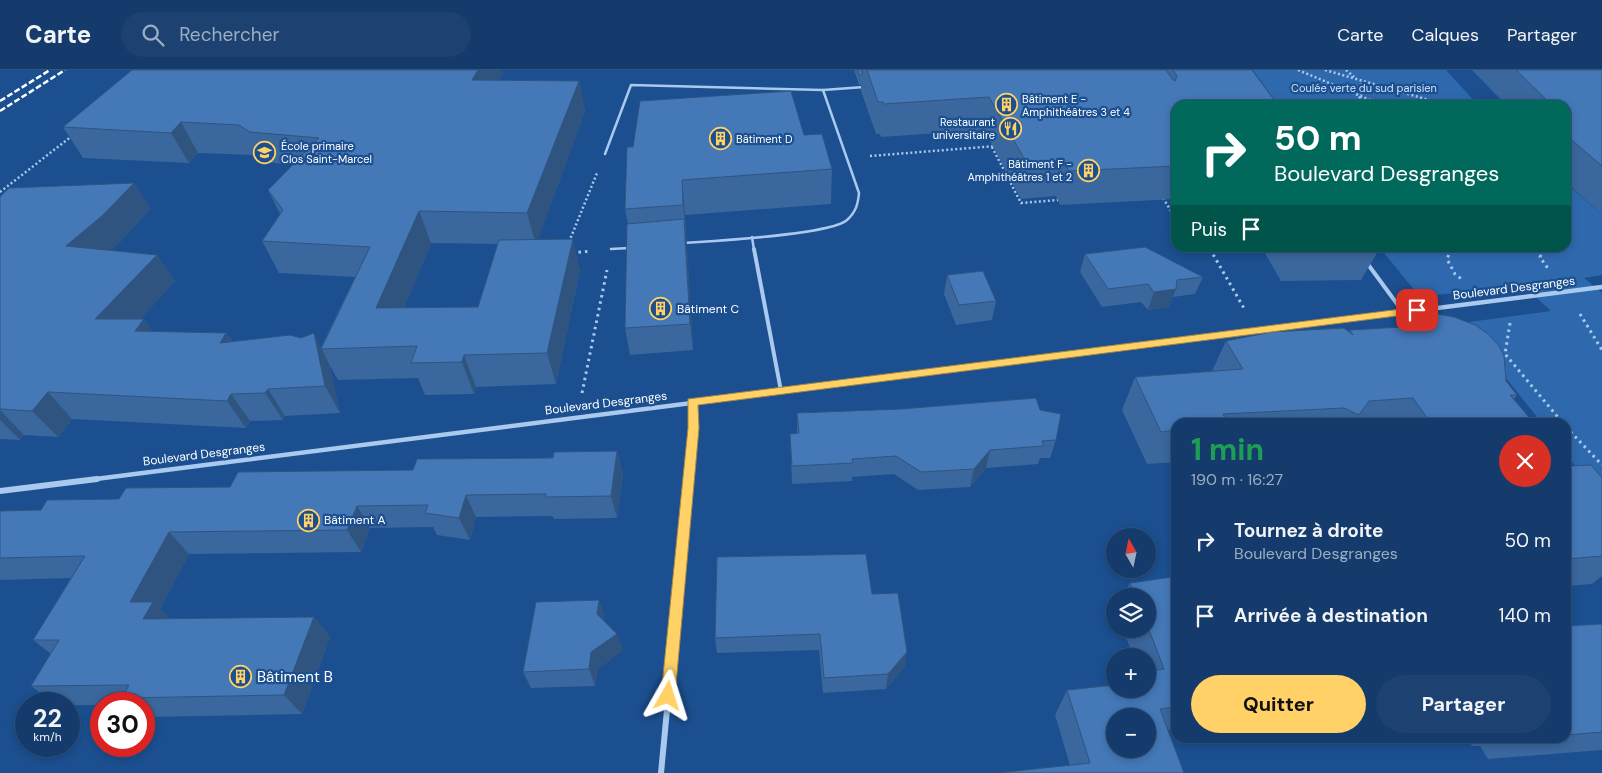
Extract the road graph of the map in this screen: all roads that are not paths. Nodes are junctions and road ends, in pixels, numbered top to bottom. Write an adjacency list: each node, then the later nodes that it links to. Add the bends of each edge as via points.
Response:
1 (871, 87): 2 (lane)
2 (823, 90): 3 (lane, via 631,85); 4 (lane, via 860,193 858,208 846,222 812,232)
3 (604, 154)
4 (752, 237): 5 (lane); 11 (lane)
5 (677, 244)
6 (630, 248): 7 (lane)
7 (611, 249)
8 (1366, 262): 10 (lane)
9 (1602, 287): 10 (street, Boulevard Desgranges)
10 (1403, 312): 11 (street, Boulevard Desgranges)
11 (781, 391): 12 (street, Boulevard Desgranges)
12 (692, 402): 13 (street, Boulevard Desgranges); 14 (street, via 694,428)
13 (0, 491)
14 (661, 773)

